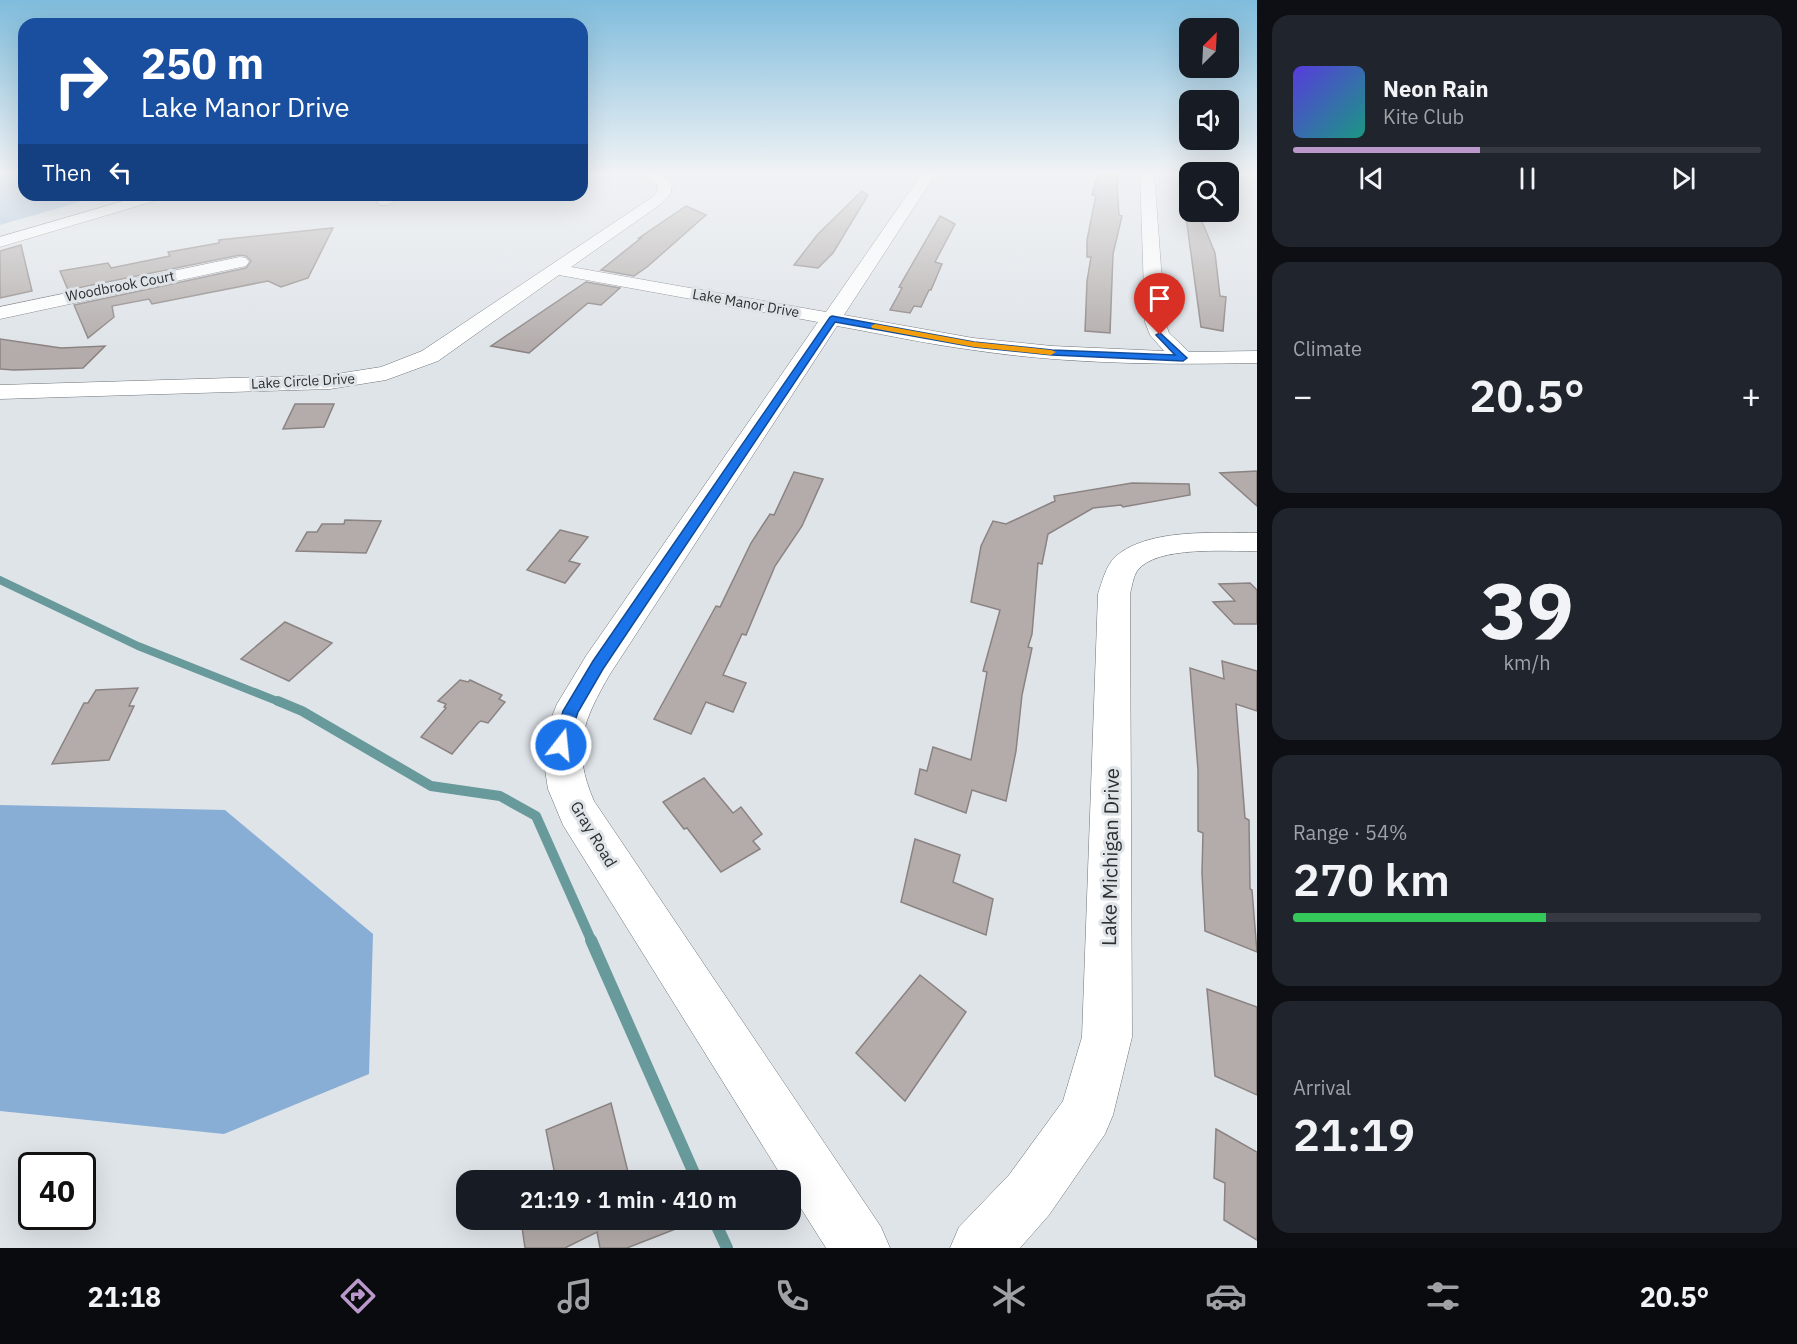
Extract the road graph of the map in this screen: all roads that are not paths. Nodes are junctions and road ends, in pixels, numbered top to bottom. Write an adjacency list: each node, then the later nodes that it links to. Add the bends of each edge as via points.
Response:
1 (40, 230): 5 (street)
2 (614, 230): 7 (street, Lake Circle Drive)
3 (891, 230): 9 (street, Gray Road)
4 (1150, 230): 11 (street, via 1155,322 1160,335)
5 (0, 242)
6 (240, 262): 8 (street, Woodbrook Court)
7 (558, 270): 9 (street, Lake Manor Drive); 12 (street, Lake Circle Drive, via 449,345 386,373 330,382)
8 (0, 313)
9 (832, 319): 11 (street, Lake Manor Drive, via 974,344); 14 (street, Gray Road, via 570,711 561,745 561,765 578,812)
10 (1257, 357): 11 (street, Lake Manor Drive)
11 (1183, 358)
12 (0, 392)
13 (1257, 542): 15 (street, Lake Michigan Drive, via 1187,544 1145,551 1124,566 1114,594 1107,1037 1086,1115 1029,1195)
14 (860, 1248)
15 (980, 1248)

